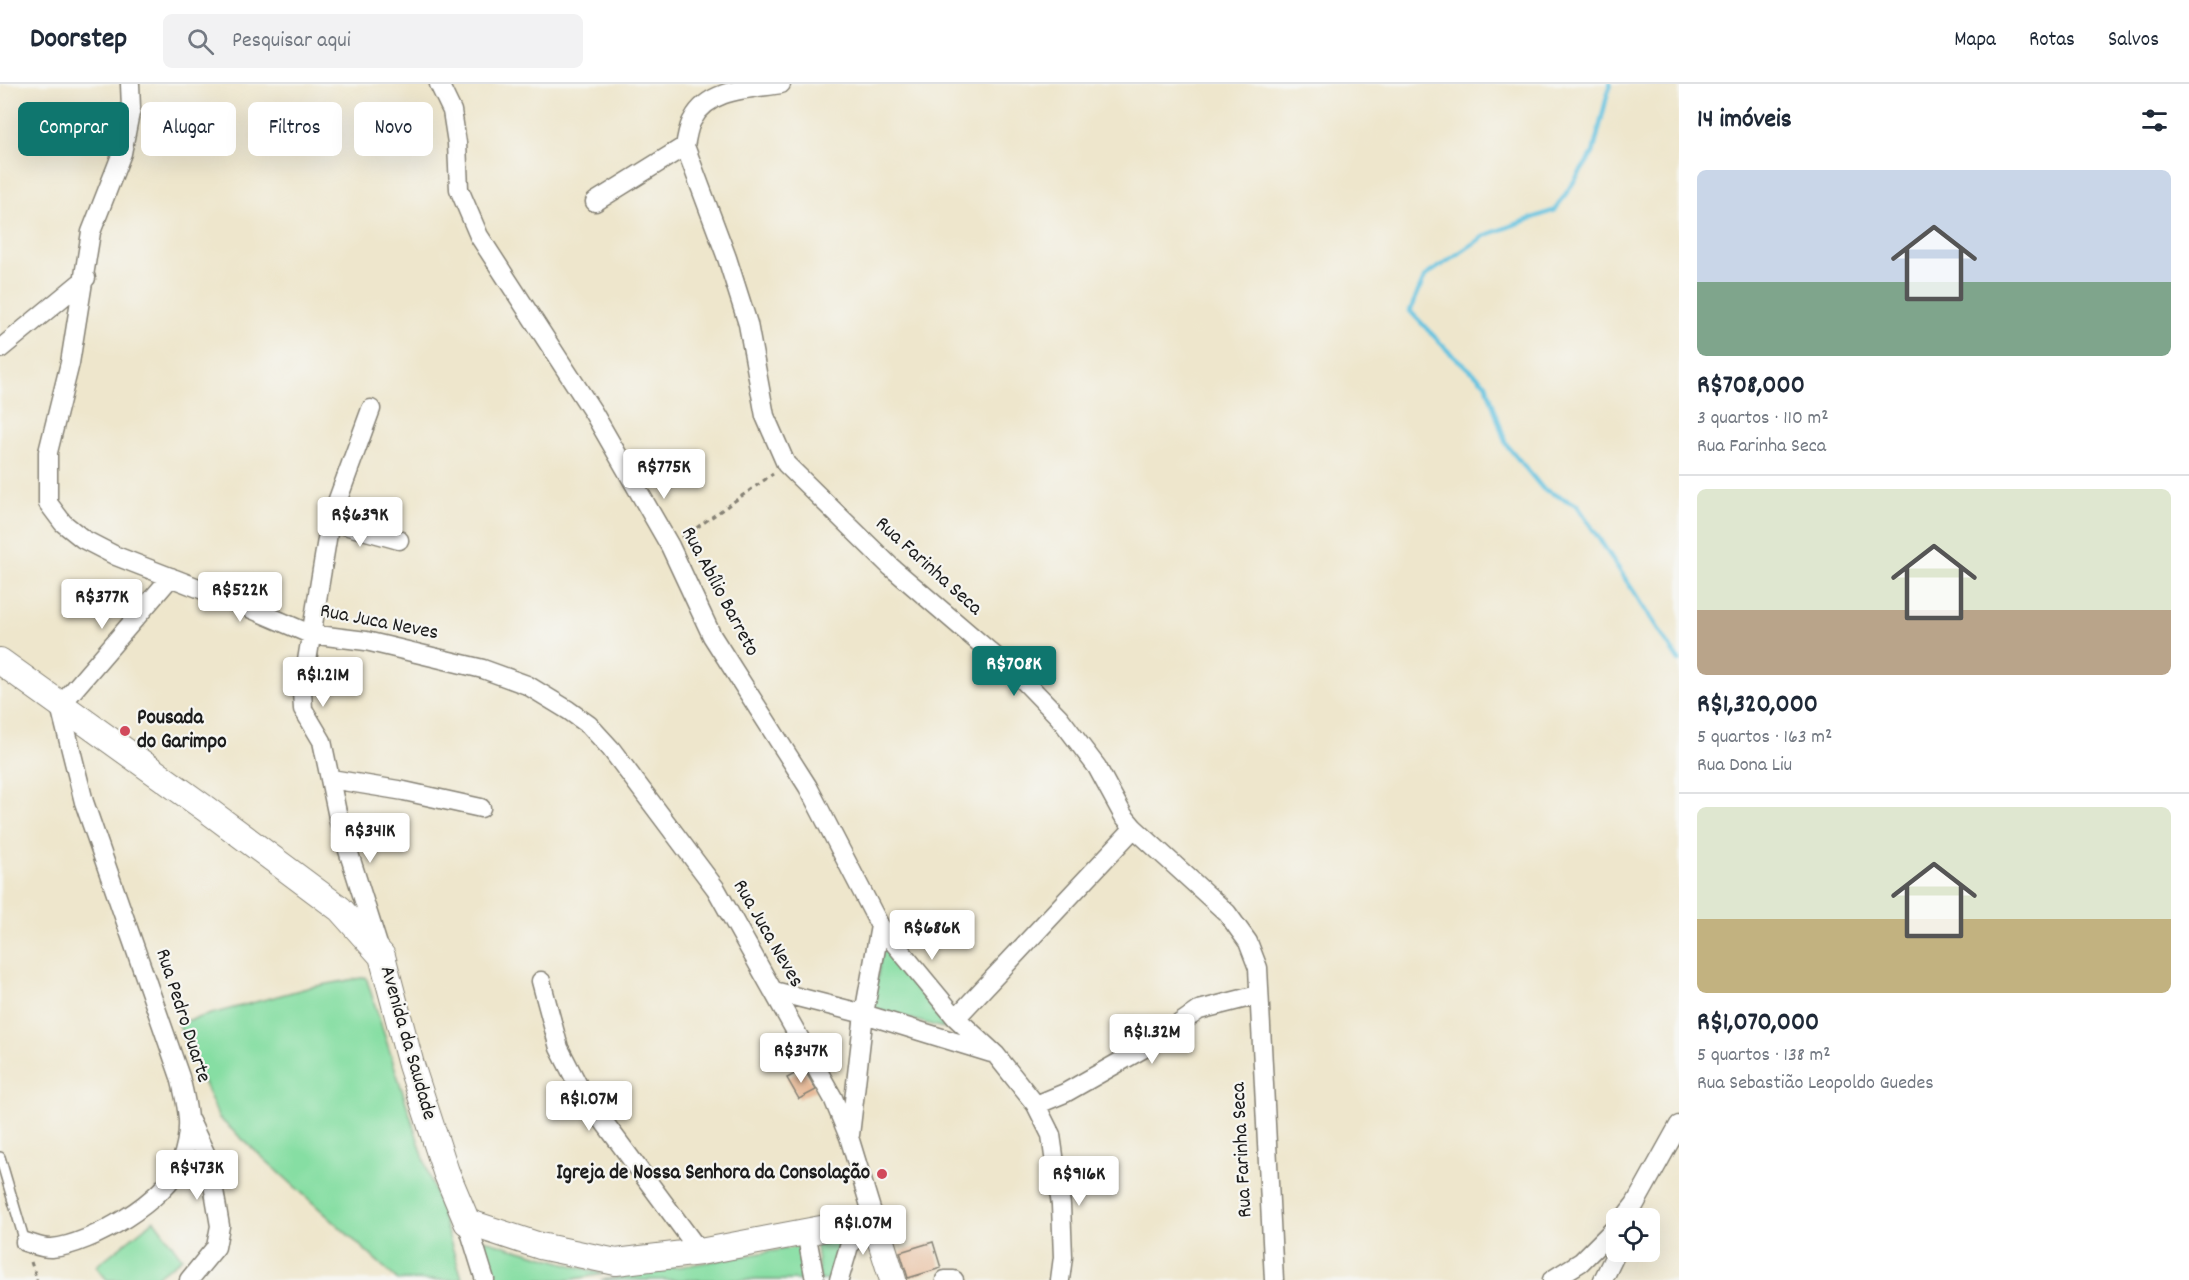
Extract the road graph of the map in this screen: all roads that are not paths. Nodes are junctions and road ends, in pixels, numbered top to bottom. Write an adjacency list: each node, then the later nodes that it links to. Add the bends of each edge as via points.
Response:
1 (130, 84): 6 (street, Rua Juca Neves, via 122,153 91,231)
2 (439, 84): 18 (street, Rua Abílio Barreto, via 452,111 459,189 479,236 593,412 670,546 712,636 808,787)
3 (782, 84): 4 (street, via 728,93 706,101 692,119)
4 (685, 146): 5 (street); 17 (street, Rua Farinha Seca, via 748,324 765,416 786,464 891,567 1024,681 1059,717 1097,767)
5 (595, 202)
6 (86, 278): 7 (street); 11 (street, Rua Juca Neves, via 48,452 48,503 63,523 83,539)
7 (0, 349)
8 (371, 409): 9 (street)
9 (330, 520): 10 (street); 12 (street)
10 (399, 540)
11 (171, 577): 12 (street, Rua Juca Neves); 14 (street)
12 (310, 634): 15 (street, via 303,709 322,741); 21 (street, Rua Juca Neves, via 366,641 483,669 526,686 589,725 716,889)
13 (0, 661): 14 (street, Avenida da Saudade)
14 (60, 706): 19 (street, Avenida da Saudade, via 340,909); 27 (street, Rua Pedro Duarte, via 84,802 180,1077)
15 (331, 779): 16 (street); 19 (street, via 352,866)
16 (481, 808)
17 (1134, 828): 22 (street, Rua Farinha Seca, via 1227,912 1248,942 1258,968); 24 (street)
18 (880, 926): 23 (street); 24 (street, Rua Abílio Barreto)
19 (382, 956): 33 (street, Avenida da Saudade, via 411,1065)
20 (541, 981): 37 (street, via 559,1048 581,1092)
21 (774, 991): 23 (street); 29 (street, Rua Juca Neves, via 819,1071)
22 (1258, 995): 26 (street, via 1199,1010 1146,1047); 47 (street, Rua Farinha Seca)
23 (864, 1014): 25 (street); 29 (street)
24 (956, 1018): 25 (street, Rua Abílio Barreto)
25 (996, 1055): 26 (street, Rua Abílio Barreto)
26 (1036, 1105): 46 (street, Rua Abílio Barreto, via 1051,1135 1063,1257)
27 (190, 1121): 36 (street, Rua Pedro Duarte, via 181,1163 161,1193 77,1244 49,1249); 39 (street, via 209,1161 220,1226 216,1247)
28 (1679, 1125): 31 (street)
29 (849, 1137): 32 (street, Rua Juca Neves)
30 (0, 1157): 36 (lane)
31 (1633, 1208)
32 (874, 1219): 34 (street); 42 (street, via 849,1246); 43 (street)
33 (467, 1222): 37 (street, via 540,1246 616,1262); 40 (street, Avenida da Saudade)
34 (806, 1232): 37 (street); 41 (street)
35 (1606, 1237): 48 (street, via 1581,1262)
36 (25, 1242)
37 (700, 1252)
38 (1612, 1262): 49 (street)
39 (189, 1280)
40 (485, 1280)
41 (815, 1280)
42 (839, 1280)
43 (893, 1280)
44 (945, 1280): 45 (street)
45 (954, 1280)
46 (1060, 1280)
47 (1274, 1280)
48 (1552, 1280)
49 (1603, 1280)

